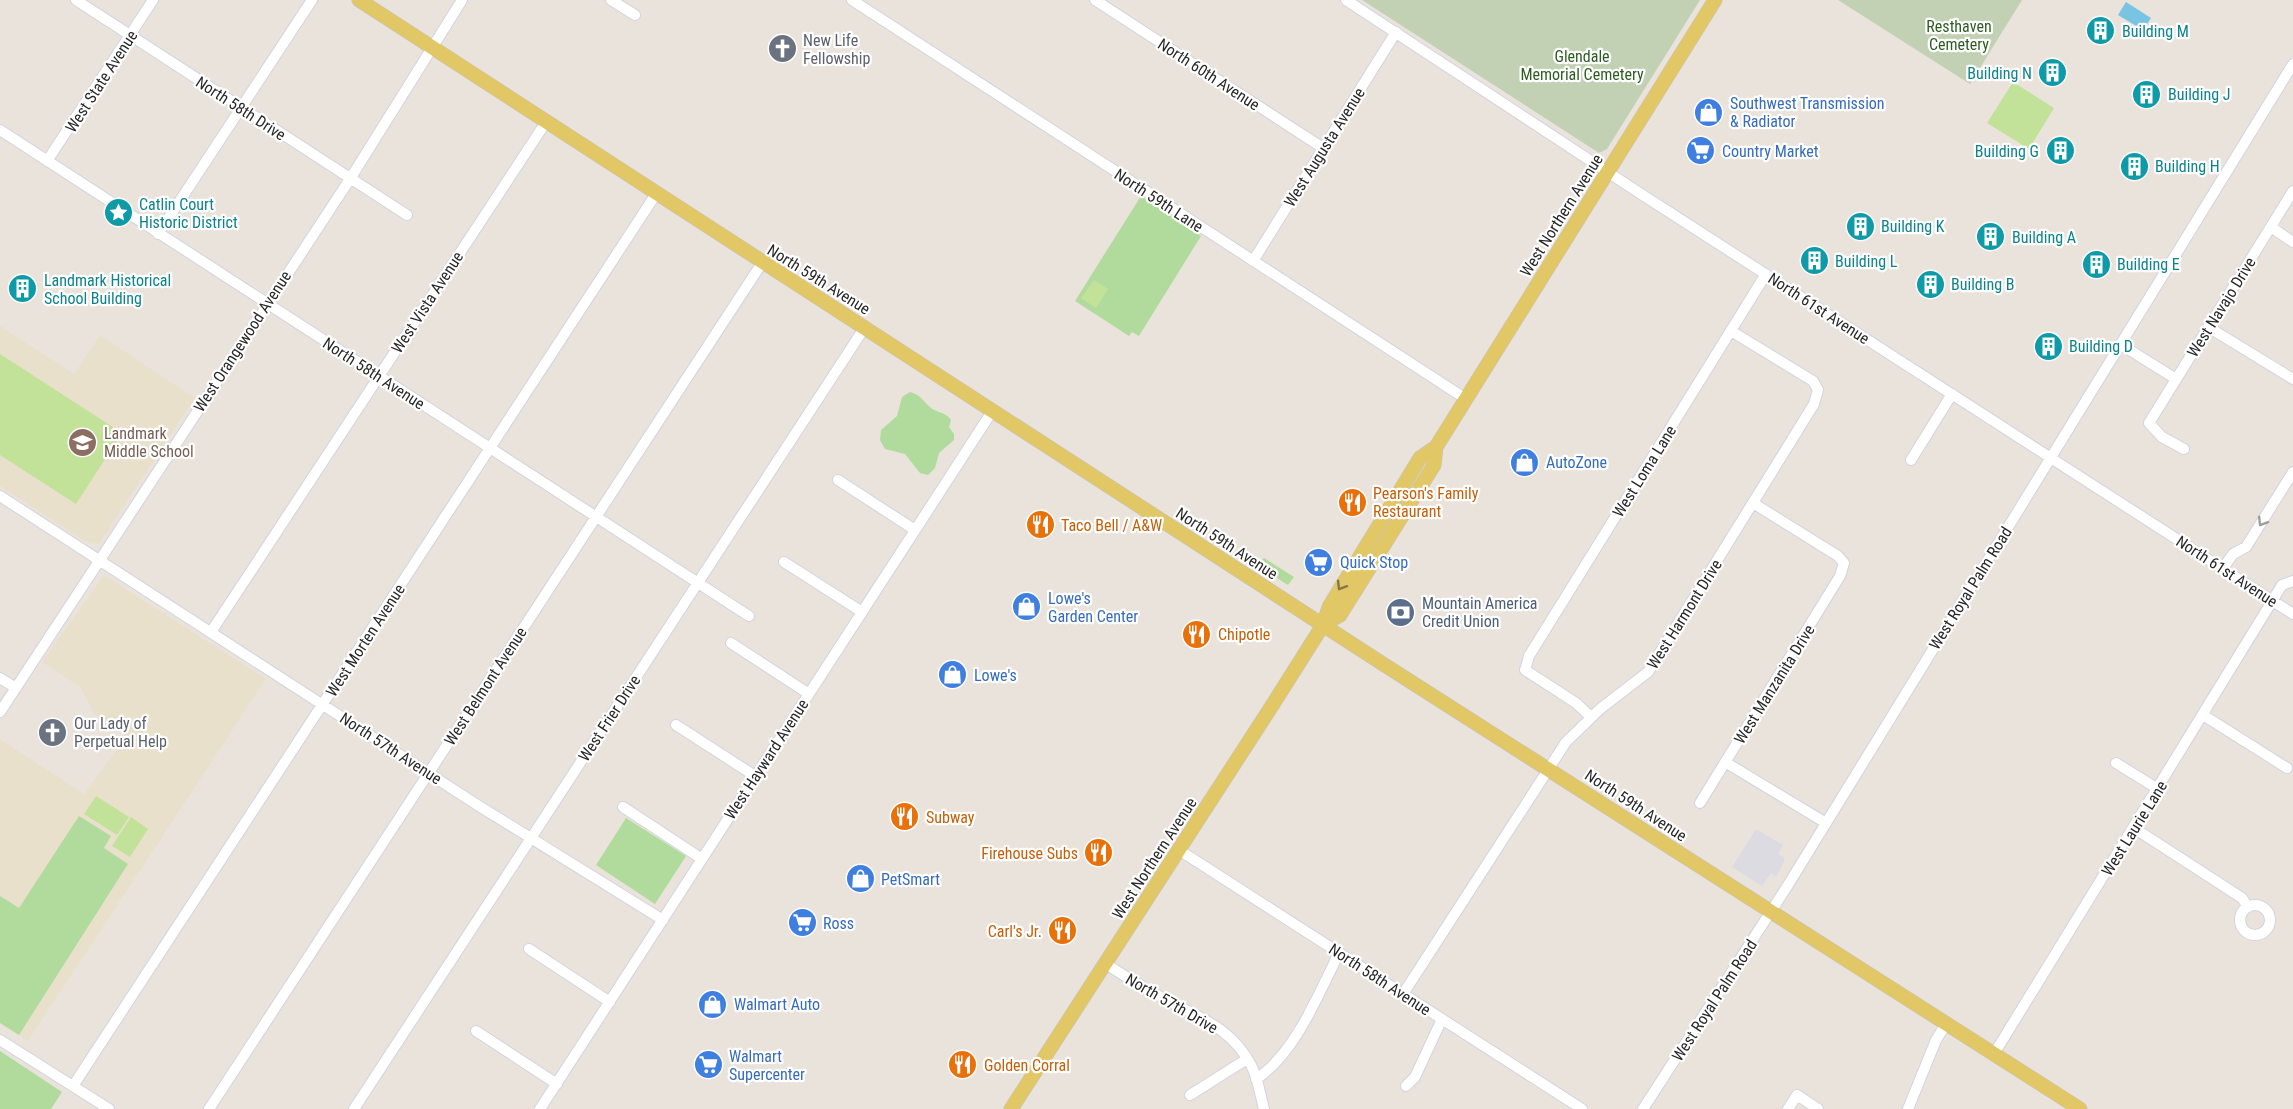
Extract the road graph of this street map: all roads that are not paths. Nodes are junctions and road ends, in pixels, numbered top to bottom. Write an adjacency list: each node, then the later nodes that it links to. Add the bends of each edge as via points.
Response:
1 (76, 0): 13 (street, North 58th Drive)
2 (153, 0): 13 (street, West State Avenue)
3 (312, 0): 16 (street)
4 (359, 0): 14 (main road, North 59th Avenue)
5 (462, 0): 14 (street, West Orangewood Avenue)
6 (611, 0): 11 (street)
7 (852, 0): 29 (street, North 59th Lane)
8 (1095, 0): 19 (street, North 60th Avenue)
9 (1346, 0): 12 (street, North 61st Avenue)
10 (1715, 0): 21 (main road, West Northern Avenue)
11 (635, 15)
12 (1396, 32): 19 (street, West Augusta Avenue); 21 (street, North 61st Avenue)
13 (130, 36): 16 (street, North 58th Drive); 20 (street, West State Avenue)
14 (432, 48): 17 (main road, North 59th Avenue); 22 (street, West Orangewood Avenue)
15 (2293, 64): 36 (street, West Royal Palm Road)
16 (241, 108): 22 (street, North 58th Drive); 27 (street)
17 (546, 122): 24 (main road, North 59th Avenue); 37 (street, West Vista Avenue)
18 (0, 130): 20 (street, North 58th Avenue)
19 (1323, 148): 29 (street, West Augusta Avenue)
20 (47, 161): 27 (street, North 58th Avenue)
21 (1608, 172): 31 (street, North 61st Avenue); 41 (main road, West Northern Avenue)
22 (350, 179): 25 (street, North 58th Drive); 32 (street, West Orangewood Avenue)
23 (2293, 191): 26 (street, West Navajo Drive)
24 (656, 194): 30 (main road, North 59th Avenue); 43 (street, West Morten Avenue)
25 (406, 215)
26 (2271, 228): 28 (street); 34 (street, West Navajo Drive)
27 (158, 234): 32 (street, North 58th Avenue)
28 (2293, 242)
29 (1253, 261): 41 (street, North 59th Lane)
30 (762, 263): 33 (main road, North 59th Avenue); 51 (street, West Belmont Avenue)
31 (1766, 274): 35 (street, West Loma Lane); 40 (street, North 61st Avenue)
32 (266, 304): 37 (street, North 58th Avenue); 53 (street, West Orangewood Avenue)
33 (865, 327): 42 (main road, North 59th Avenue); 57 (street, West Frier Drive)
34 (2208, 327): 38 (street, West Navajo Drive); 39 (street)
35 (1731, 331): 50 (street, West Harmont Drive, via 1813,381 1818,390 1814,404); 71 (street, West Loma Lane, via 1529,656 1525,670)
36 (2120, 344): 38 (street); 45 (street, West Royal Palm Road)
37 (379, 376): 43 (street, North 58th Avenue); 63 (street, West Vista Avenue)
38 (2176, 379): 44 (street, West Navajo Drive, via 2149,423 2162,437)
39 (2293, 379)
40 (1952, 394): 45 (street, North 61st Avenue); 46 (street)
41 (1466, 399): 62 (main road, West Northern Avenue, via 1436,447 1420,458 1329,607)
42 (993, 410): 52 (street, West Hayward Avenue); 62 (main road, North 59th Avenue)
43 (491, 448): 51 (street, North 58th Avenue); 68 (street, West Morten Avenue)
44 (2184, 449)
45 (2051, 457): 55 (street, North 61st Avenue); 82 (street, West Royal Palm Road)
46 (1911, 460)
47 (2293, 472): 55 (street, one-way to 55, via 2246,547 2233,554)
48 (838, 480): 52 (street)
49 (0, 496): 53 (street, North 57th Avenue)
50 (1754, 502): 71 (street, West Harmont Drive, via 1648,672); 73 (street, West Manzanita Drive, via 1844,563 1840,576)
51 (597, 517): 57 (street, North 58th Avenue); 77 (street, West Belmont Avenue)
52 (915, 530): 59 (street, West Hayward Avenue)
53 (99, 560): 63 (street, North 57th Avenue); 66 (street, West Orangewood Avenue)
54 (784, 562): 59 (street)
55 (2223, 568): 58 (street, North 61st Avenue)
56 (2293, 581): 58 (street, West Laurie Lane, via 2282,585)
57 (698, 583): 61 (street, North 58th Avenue); 84 (street, West Frier Drive)
58 (2273, 602): 60 (street, North 61st Avenue); 70 (street, West Laurie Lane)
59 (862, 612): 67 (street, West Hayward Avenue)
60 (2293, 614)
61 (748, 616)
62 (1323, 625): 76 (main road, North 59th Avenue); 85 (main road, West Northern Avenue)
63 (211, 632): 68 (street, North 57th Avenue)
64 (730, 643): 67 (street)
65 (0, 678): 66 (street)
66 (16, 688): 69 (street, West Orangewood Avenue)
67 (809, 694): 78 (street, West Hayward Avenue)
68 (322, 704): 77 (street, North 57th Avenue); 103 (street, West Morten Avenue)
69 (0, 712)
70 (2203, 715): 75 (street); 79 (street, West Laurie Lane)
71 (1591, 717): 76 (street, West Harmont Drive, via 1566,742)
72 (676, 725): 78 (street)
73 (1725, 762): 80 (street, West Manzanita Drive); 82 (street)
74 (2116, 763): 79 (street)
75 (2287, 768)
76 (1548, 769): 88 (main road, North 59th Avenue); 93 (street, West Harmont Drive)
77 (429, 772): 84 (street, North 57th Avenue); 107 (street, West Belmont Avenue)
78 (755, 776): 86 (street, West Hayward Avenue)
79 (2158, 789): 83 (street, West Laurie Lane)
80 (1700, 803)
81 (623, 807): 86 (street)
82 (1826, 823): 88 (street, West Royal Palm Road)
83 (2134, 828): 87 (street, via 2242,898); 99 (street, West Laurie Lane)
84 (530, 838): 89 (street, North 57th Avenue); 108 (street, West Frier Drive)
85 (1179, 850): 91 (street, North 58th Avenue); 92 (main road, West Northern Avenue)
86 (702, 859): 89 (street, West Hayward Avenue)
87 (2248, 907)
88 (1771, 911): 96 (main road, North 59th Avenue); 113 (street, West Royal Palm Road)
89 (663, 920): 94 (street, West Hayward Avenue)
90 (529, 949): 94 (street)
91 (1339, 952): 93 (street, North 58th Avenue); 101 (street, via 1304,1022 1268,1072)
92 (1106, 963): 100 (street, North 57th Drive, via 1167,1001 1205,1017); 110 (main road, West Northern Avenue)
93 (1403, 994): 95 (street, North 58th Avenue)
94 (610, 1002): 102 (street, West Hayward Avenue)
95 (1442, 1019): 104 (street, via 1415,1077); 112 (street, North 58th Avenue)
96 (1946, 1024): 99 (main road, North 59th Avenue); 116 (street)
97 (476, 1031): 102 (street)
98 (0, 1040): 103 (street)
99 (1994, 1054): 117 (main road, North 59th Avenue)
100 (1247, 1059): 101 (street, North 57th Drive); 105 (street)
101 (1256, 1079): 111 (street, North 57th Drive)
102 (557, 1084): 109 (street, West Hayward Avenue)
103 (73, 1086): 106 (street)
104 (1406, 1086)
105 (1190, 1095)
106 (109, 1109)
107 (209, 1109)
108 (354, 1109)
109 (540, 1109)
110 (1011, 1109)
111 (1264, 1109)
112 (1581, 1109)
113 (1643, 1109)
114 (1788, 1109): 115 (street, via 1797,1095)
115 (1818, 1109)
116 (1908, 1109)
117 (2080, 1109)

